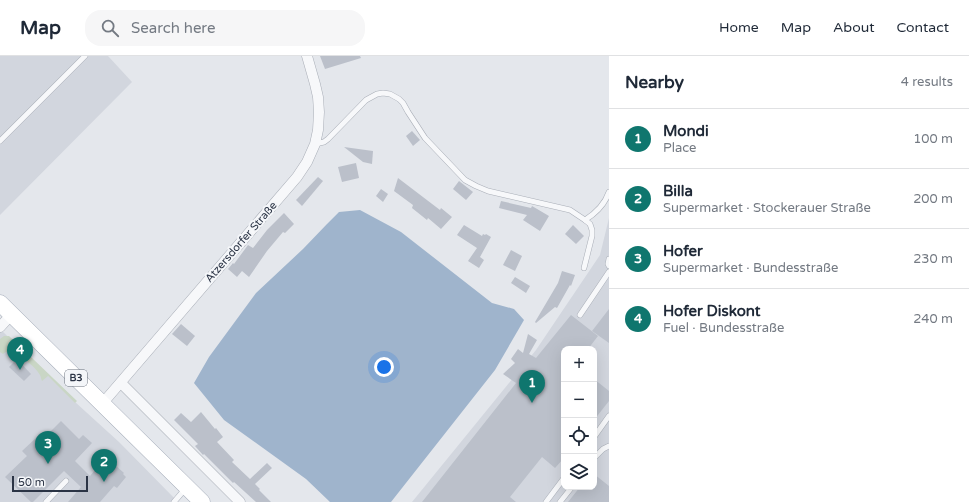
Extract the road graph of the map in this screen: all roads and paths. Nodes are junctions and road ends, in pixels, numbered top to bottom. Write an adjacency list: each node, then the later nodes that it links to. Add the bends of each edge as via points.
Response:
1 (85, 56): 3 (lane)
2 (306, 56): 4 (street, Atzersdorfer Straße, via 318,97 318,130)
3 (0, 141)
4 (315, 144): 6 (lane, via 328,139 366,100 377,94 390,94 403,103 426,138 465,180 488,191 570,210); 15 (street, Atzersdorfer Straße, via 297,178)
5 (609, 192): 6 (lane, via 603,205)
6 (585, 220): 9 (lane, via 590,224 592,236)
7 (609, 259): 8 (lane)
8 (609, 266)
9 (584, 268)
10 (609, 272): 13 (lane)
11 (0, 303): 12 (main road, B3)
12 (11, 315): 14 (street); 16 (main road, B3)
13 (580, 315)
14 (0, 327)
15 (121, 383): 16 (street, Atzersdorfer Straße); 28 (street)
16 (102, 404): 23 (main road, B3)
17 (609, 416): 18 (lane)
18 (597, 433)
19 (609, 446): 20 (lane)
20 (597, 455)
21 (66, 481): 25 (lane)
22 (561, 482): 29 (lane)
23 (187, 487): 26 (lane); 27 (main road, B3)
24 (570, 490): 30 (lane)
25 (46, 502)
26 (174, 502)
27 (202, 502)
28 (240, 502)
29 (546, 502)
30 (560, 502)

